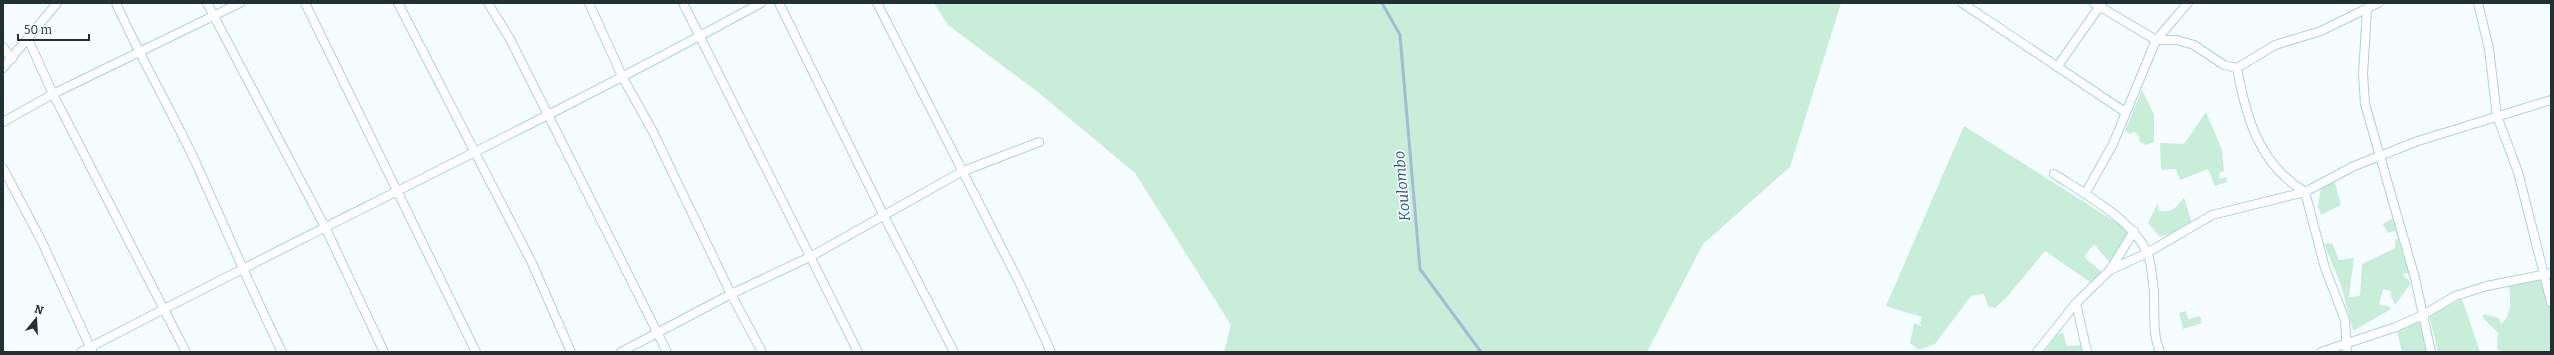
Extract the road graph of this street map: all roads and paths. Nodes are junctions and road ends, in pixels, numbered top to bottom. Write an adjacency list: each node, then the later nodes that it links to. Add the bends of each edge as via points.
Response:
1 (57, 3): 21 (street)
2 (116, 3): 24 (street)
3 (207, 3): 19 (street)
4 (240, 3): 19 (street)
5 (305, 3): 42 (street)
6 (398, 3): 37 (street)
7 (488, 3): 33 (street, via 510,39)
8 (589, 3): 29 (street)
9 (683, 3): 20 (street)
10 (761, 3): 20 (street)
11 (779, 3): 45 (street)
12 (877, 3): 40 (street)
13 (1962, 3): 26 (street)
14 (2188, 3): 22 (street)
15 (2378, 3): 18 (street)
16 (2478, 3): 34 (street, via 2489,49)
17 (2099, 4): 22 (street); 26 (street)
18 (2367, 10): 28 (street, via 2321,31 2275,45); 38 (street, via 2363,74 2365,104)
19 (213, 16): 24 (street); 46 (street)
20 (699, 37): 29 (street); 49 (street)
21 (28, 39): 25 (street); 30 (street)
22 (2156, 40): 28 (street, via 2178,40 2194,45 2224,65); 32 (street)
23 (3, 47): 25 (street)
24 (138, 53): 30 (street); 50 (street, via 194,160)
25 (12, 59): 27 (street)
26 (2057, 67): 32 (street)
27 (3, 68)
28 (2236, 68): 43 (street, via 2242,100 2271,164)
29 (623, 78): 33 (street); 53 (street, via 677,178)
30 (54, 94): 35 (street); 56 (street)
31 (2551, 100): 34 (street)
32 (2125, 112): 44 (street, via 2113,144)
33 (547, 115): 37 (street); 58 (street)
34 (2497, 116): 38 (street, via 2418,141); 52 (street, via 2510,143)
35 (3, 122)
36 (1038, 142): 40 (street)
37 (476, 152): 42 (street); 66 (street, via 532,263)
38 (2380, 157): 43 (street, via 2354,166); 57 (street)
39 (3, 168): 60 (street, via 42,242)
40 (961, 172): 45 (street); 72 (street, via 1019,282)
41 (2054, 174): 44 (street)
42 (396, 192): 46 (street); 65 (street)
43 (2305, 192): 48 (street, via 2212,215); 59 (street, via 2325,268 2345,320)
44 (2085, 194): 47 (street)
45 (884, 216): 49 (street); 71 (street)
46 (325, 227): 50 (street); 64 (street)
47 (2134, 231): 48 (street); 51 (street)
48 (2147, 253): 51 (street); 75 (street, via 2153,280 2155,330)
49 (810, 257): 53 (street); 70 (street)
50 (242, 268): 56 (street); 63 (street)
51 (2110, 270): 55 (street)
52 (2548, 274): 54 (street); 57 (street, via 2487,286 2455,296)
53 (731, 294): 58 (street); 69 (street)
54 (2551, 302)
55 (2076, 303): 73 (street); 74 (street)
56 (164, 308): 60 (street); 62 (street)
57 (2423, 315): 59 (street); 77 (street)
58 (659, 334): 67 (street); 68 (street)
59 (2347, 348): 76 (street)
60 (91, 350): 61 (street)
61 (81, 352)
62 (186, 352)
63 (282, 352)
64 (384, 352)
65 (476, 352)
66 (571, 352)
67 (622, 352)
68 (667, 352)
69 (762, 352)
70 (858, 352)
71 (954, 352)
72 (1051, 352)
73 (2037, 352)
74 (2087, 352)
75 (2160, 352)
76 (2321, 352)
77 (2432, 352)

